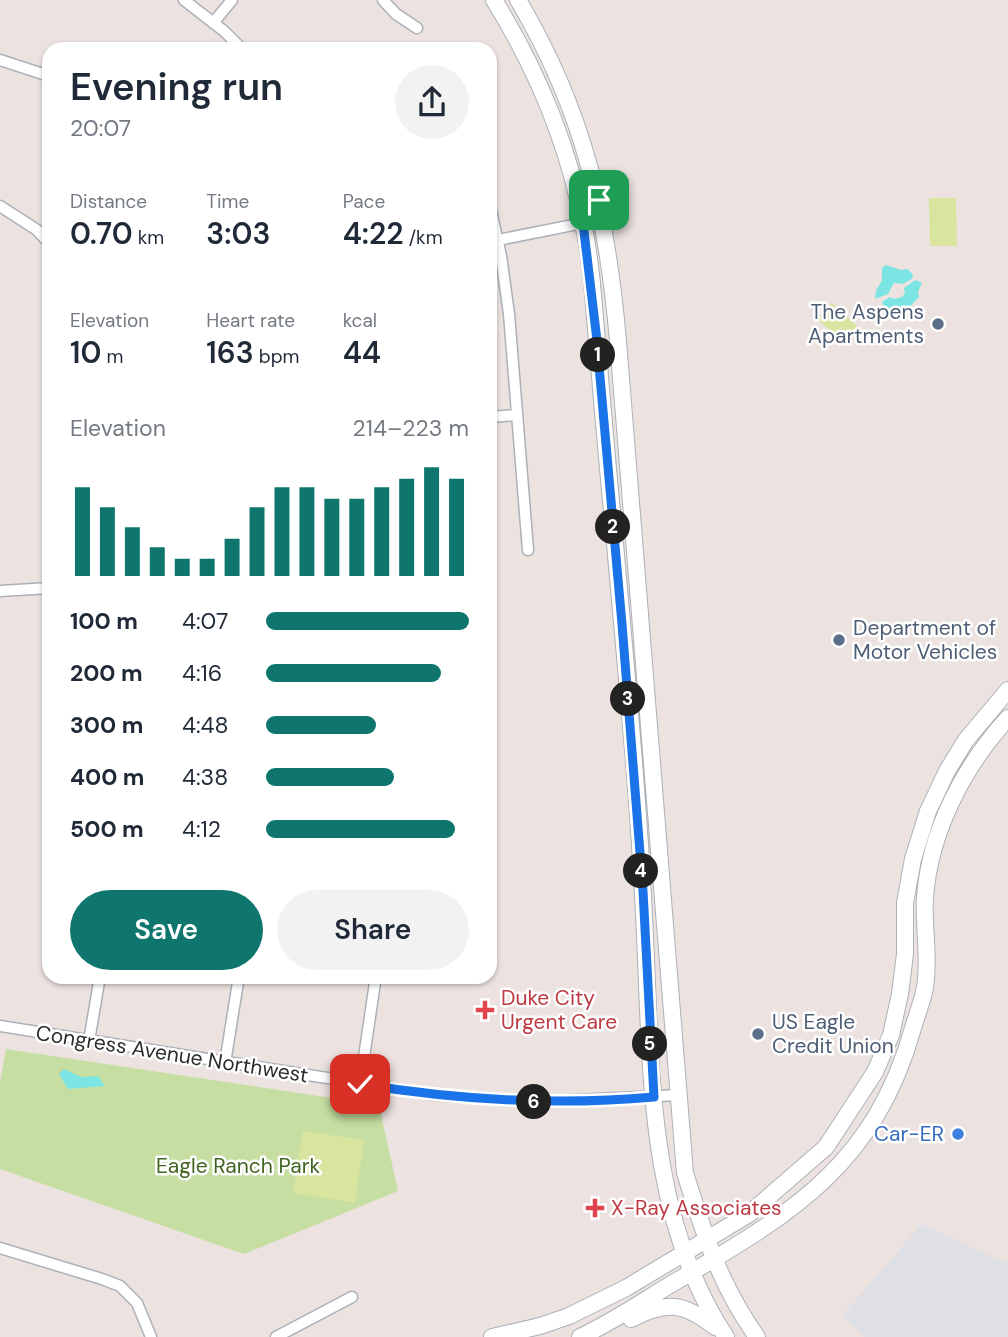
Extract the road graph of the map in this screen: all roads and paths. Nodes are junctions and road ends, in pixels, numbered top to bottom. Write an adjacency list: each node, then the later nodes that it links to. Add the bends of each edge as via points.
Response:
1 (184, 0): 6 (street)
2 (232, 0): 6 (street)
3 (383, 0): 7 (street)
4 (494, 0): 13 (street, via 551,113)
5 (517, 0): 12 (street, via 560,80)
6 (213, 23): 8 (street)
7 (417, 28)
8 (234, 42)
9 (0, 60): 10 (street)
10 (42, 74)
11 (0, 206): 14 (street)
12 (603, 219): 13 (street); 31 (street, via 619,355)
13 (583, 223): 16 (street); 32 (street, via 623,638)
14 (42, 235)
15 (497, 236): 16 (street)
16 (498, 240): 17 (street)
17 (517, 415): 18 (street); 19 (street)
18 (497, 416)
19 (528, 550)
20 (42, 588): 21 (street)
21 (0, 591)
22 (1008, 690): 33 (street, via 966,740 928,811 905,903 900,994 891,1035 875,1072 827,1147 749,1214)
23 (1008, 718): 36 (street, via 963,778 934,846 925,896 925,986 906,1055 881,1107 859,1143 817,1189)
24 (99, 984): 28 (street)
25 (238, 984): 29 (street)
26 (375, 984): 30 (street)
27 (0, 1026): 28 (street, Congress Avenue Northwest)
28 (89, 1041): 29 (street, Congress Avenue Northwest)
29 (225, 1063): 30 (street, Congress Avenue Northwest)
30 (360, 1084): 32 (street, Congress Avenue Northwest, via 506,1101)
31 (679, 1095): 32 (street, Congress Avenue Northwest); 33 (street, via 685,1173)
32 (654, 1097): 35 (street, via 663,1178)
33 (706, 1240): 35 (street); 36 (street)
34 (0, 1248): 40 (street, via 120,1286 136,1303)
35 (684, 1253): 37 (street); 42 (street, via 581,1311)
36 (713, 1260): 37 (street); 45 (street)
37 (691, 1272): 39 (street); 43 (street)
38 (352, 1297): 41 (street)
39 (724, 1335): 44 (street, via 691,1310 670,1306 647,1311)
40 (151, 1337)
41 (276, 1337)
42 (492, 1337)
43 (580, 1337)
44 (598, 1337)
45 (757, 1337)

